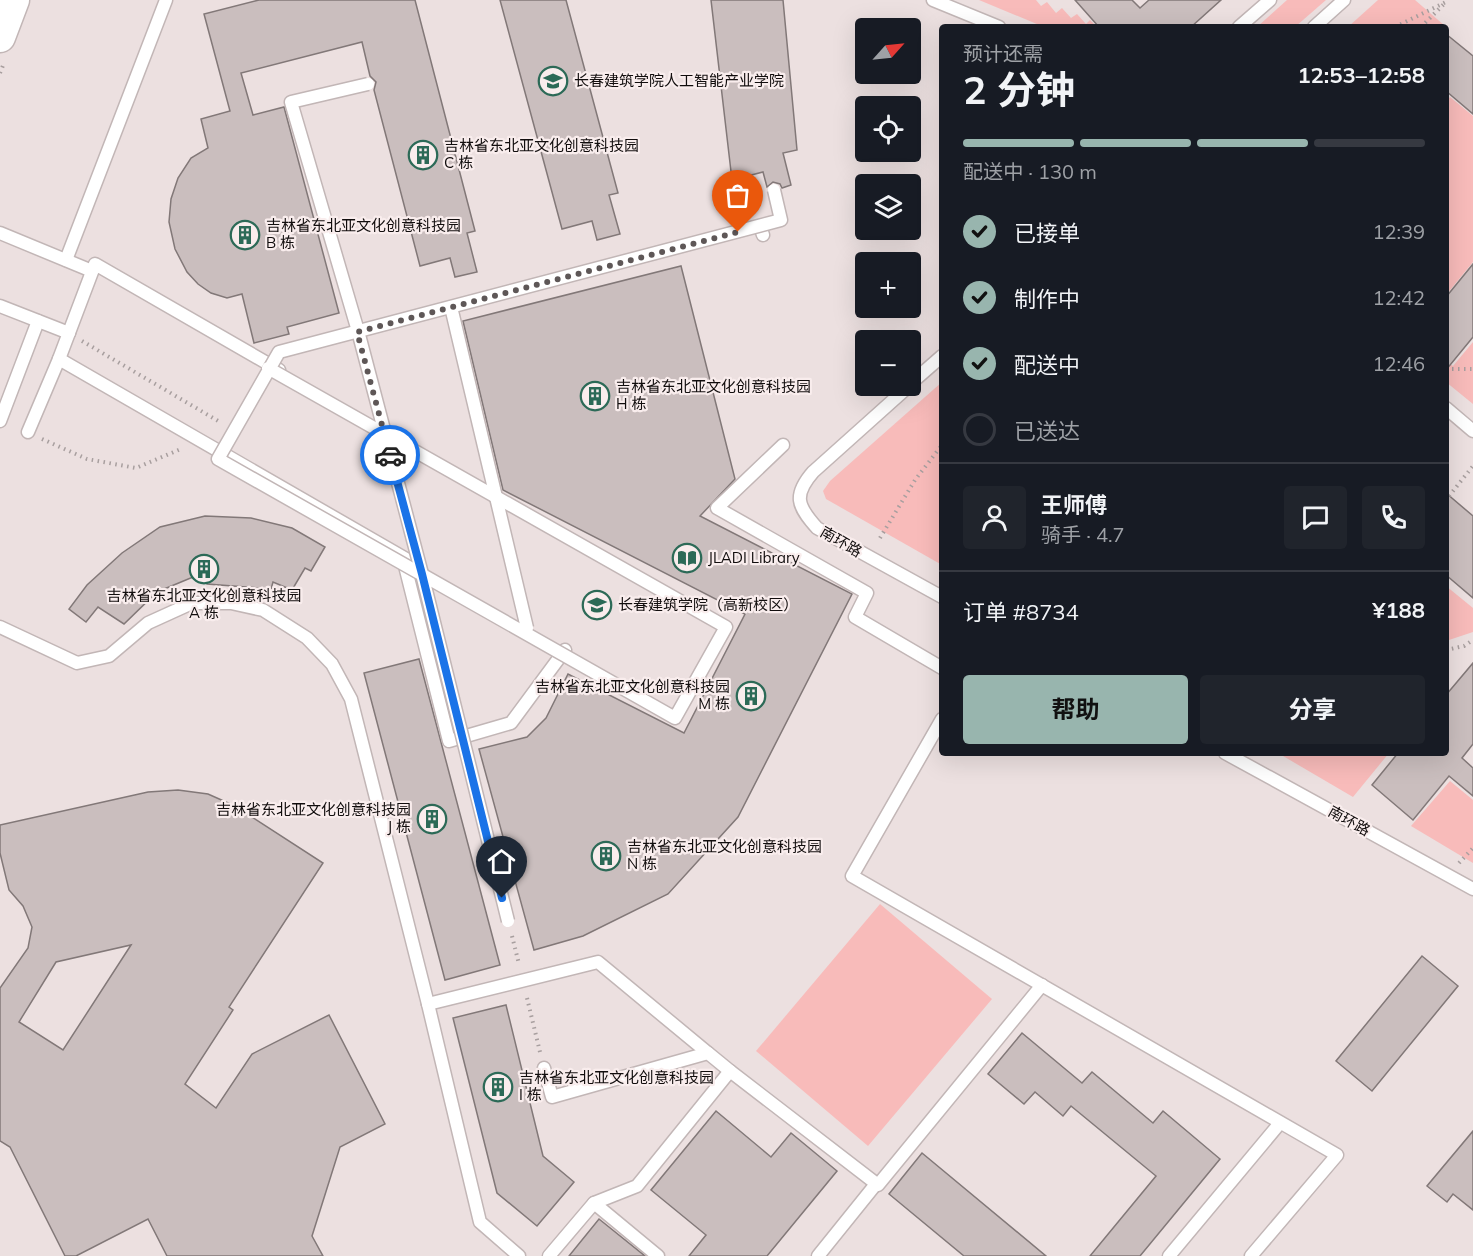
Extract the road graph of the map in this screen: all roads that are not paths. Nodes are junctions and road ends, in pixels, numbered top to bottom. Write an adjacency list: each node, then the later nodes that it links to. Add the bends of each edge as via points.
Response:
1 (14, 0): 9 (street)
2 (166, 0): 13 (lane)
3 (933, 0): 6 (lane)
4 (1270, 0): 7 (lane)
5 (1344, 0): 8 (lane)
6 (992, 24)
7 (1242, 24)
8 (1317, 24)
9 (0, 37)
10 (368, 84): 18 (lane, bridge, via 291,102)
11 (774, 190): 16 (lane, bridge, via 781,220 762,230)
12 (0, 233): 13 (lane)
13 (66, 260): 14 (lane)
14 (92, 271): 19 (lane); 37 (lane, via 95,264 725,627 675,714)
15 (0, 306): 17 (lane)
16 (451, 307): 18 (lane, bridge); 31 (lane, bridge)
17 (38, 321): 19 (lane); 26 (lane)
18 (357, 332): 22 (lane, bridge, via 279,352); 29 (lane, bridge)
19 (69, 333): 20 (lane)
20 (59, 359): 28 (lane); 32 (lane)
21 (939, 359): 23 (lane, 南环路)
22 (268, 368): 29 (lane, bridge); 33 (lane, bridge, via 218,459)
23 (921, 375)
24 (898, 396): 34 (lane, 南环路, via 813,472 801,485 800,500 805,515 817,528)
25 (1449, 411): 27 (lane)
26 (0, 421)
27 (1473, 431)
28 (28, 432)
29 (384, 433): 31 (lane, bridge); 33 (lane, bridge)
30 (783, 445): 38 (lane, via 717,508 867,593 855,617)
31 (496, 496): 33 (lane, bridge, via 726,627 675,718); 36 (lane, bridge)
32 (403, 557): 36 (lane); 37 (lane, via 449,741 511,723)
33 (422, 574): 42 (lane, bridge)
34 (939, 595)
35 (0, 627): 44 (lane, via 77,663 109,656 148,623 192,603 231,603 263,610 307,638 332,664 351,699)
36 (527, 628): 37 (lane)
37 (565, 650)
38 (939, 666)
39 (939, 724): 43 (lane, via 852,876)
40 (1230, 756): 41 (lane, 南环路)
41 (1473, 889)
42 (508, 921)
43 (1042, 985): 48 (lane); 49 (lane)
44 (428, 1004): 45 (lane, via 598,962); 51 (lane, via 480,1222)
45 (708, 1053): 46 (lane, via 552,1097); 47 (lane)
46 (544, 1068)
47 (730, 1071): 49 (lane); 50 (lane, via 637,1186)
48 (1280, 1123): 55 (lane); 56 (lane, via 1337,1155)
49 (876, 1184): 54 (lane)
50 (594, 1203): 52 (lane); 53 (lane)
51 (519, 1256)
52 (549, 1256)
53 (658, 1256)
54 (818, 1256)
55 (1169, 1256)
56 (1251, 1256)

